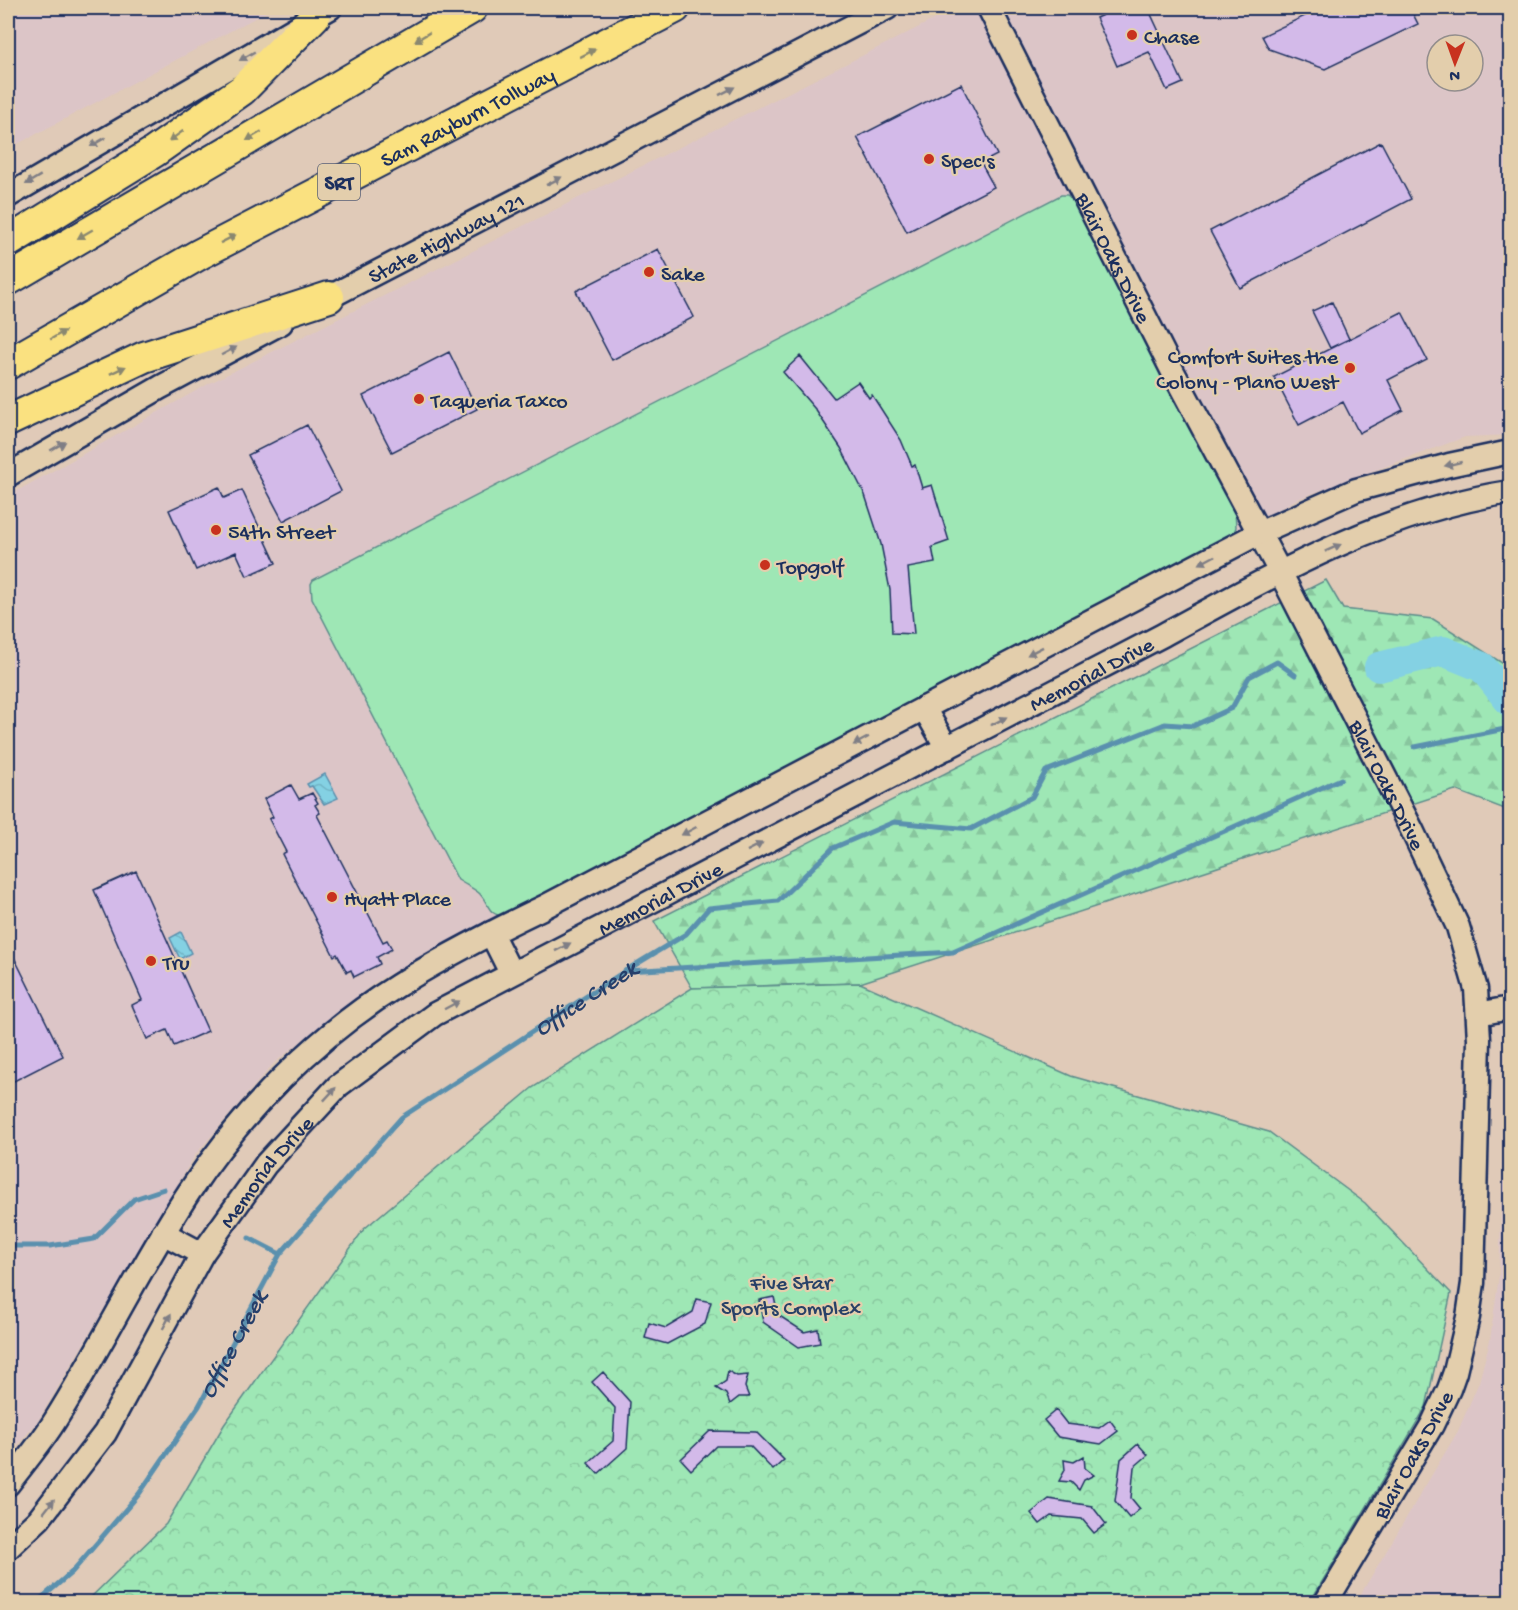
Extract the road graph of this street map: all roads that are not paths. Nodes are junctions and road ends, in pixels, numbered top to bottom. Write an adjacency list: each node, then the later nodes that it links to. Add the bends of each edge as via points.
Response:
1 (472, 8): 8 (highway, one-way to 8)
2 (675, 8): 10 (highway, Sam Rayburn Tollway / SRT, one-way to 2, via 200,254)
3 (887, 8): 9 (street, State Highway 121, one-way to 3)
4 (989, 8): 15 (street, Blair Oaks Drive)
5 (323, 12): 6 (street, one-way to 6); 7 (highway, one-way to 7, via 242,90 154,152)
6 (8, 196)
7 (8, 243)
8 (8, 280)
9 (329, 297): 11 (highway, one-way to 9, via 144,357); 13 (street, State Highway 121, one-way to 9)
10 (8, 364)
11 (8, 421)
12 (1510, 452): 15 (street, Memorial Drive, one-way to 15, via 1356,490)
13 (8, 475)
14 (1510, 492): 16 (street, Memorial Drive, one-way to 14, via 1412,515)
15 (1259, 533): 16 (street, Blair Oaks Drive); 17 (street, Memorial Drive, one-way to 17)
16 (1280, 572): 18 (street, Memorial Drive, one-way to 16); 22 (street, Blair Oaks Drive, via 1444,895 1476,989)
17 (924, 708): 18 (street); 19 (street, Memorial Drive, one-way to 19)
18 (947, 748): 20 (street, Memorial Drive, one-way to 18)
19 (490, 933): 20 (street); 23 (street, Memorial Drive, via 396,986 309,1054 244,1118)
20 (511, 973): 24 (street, Memorial Drive, one-way to 20, via 266,1164 338,1086 435,1014)
21 (1510, 1008): 22 (street)
22 (1478, 1014): 27 (street, Blair Oaks Drive, via 1473,1283 1455,1372 1432,1425)
23 (163, 1233): 24 (street); 25 (street, Memorial Drive, via 55,1421)
24 (202, 1254): 26 (street, Memorial Drive, one-way to 24, via 39,1519 105,1433)
25 (8, 1484)
26 (8, 1548)
27 (1326, 1602)

